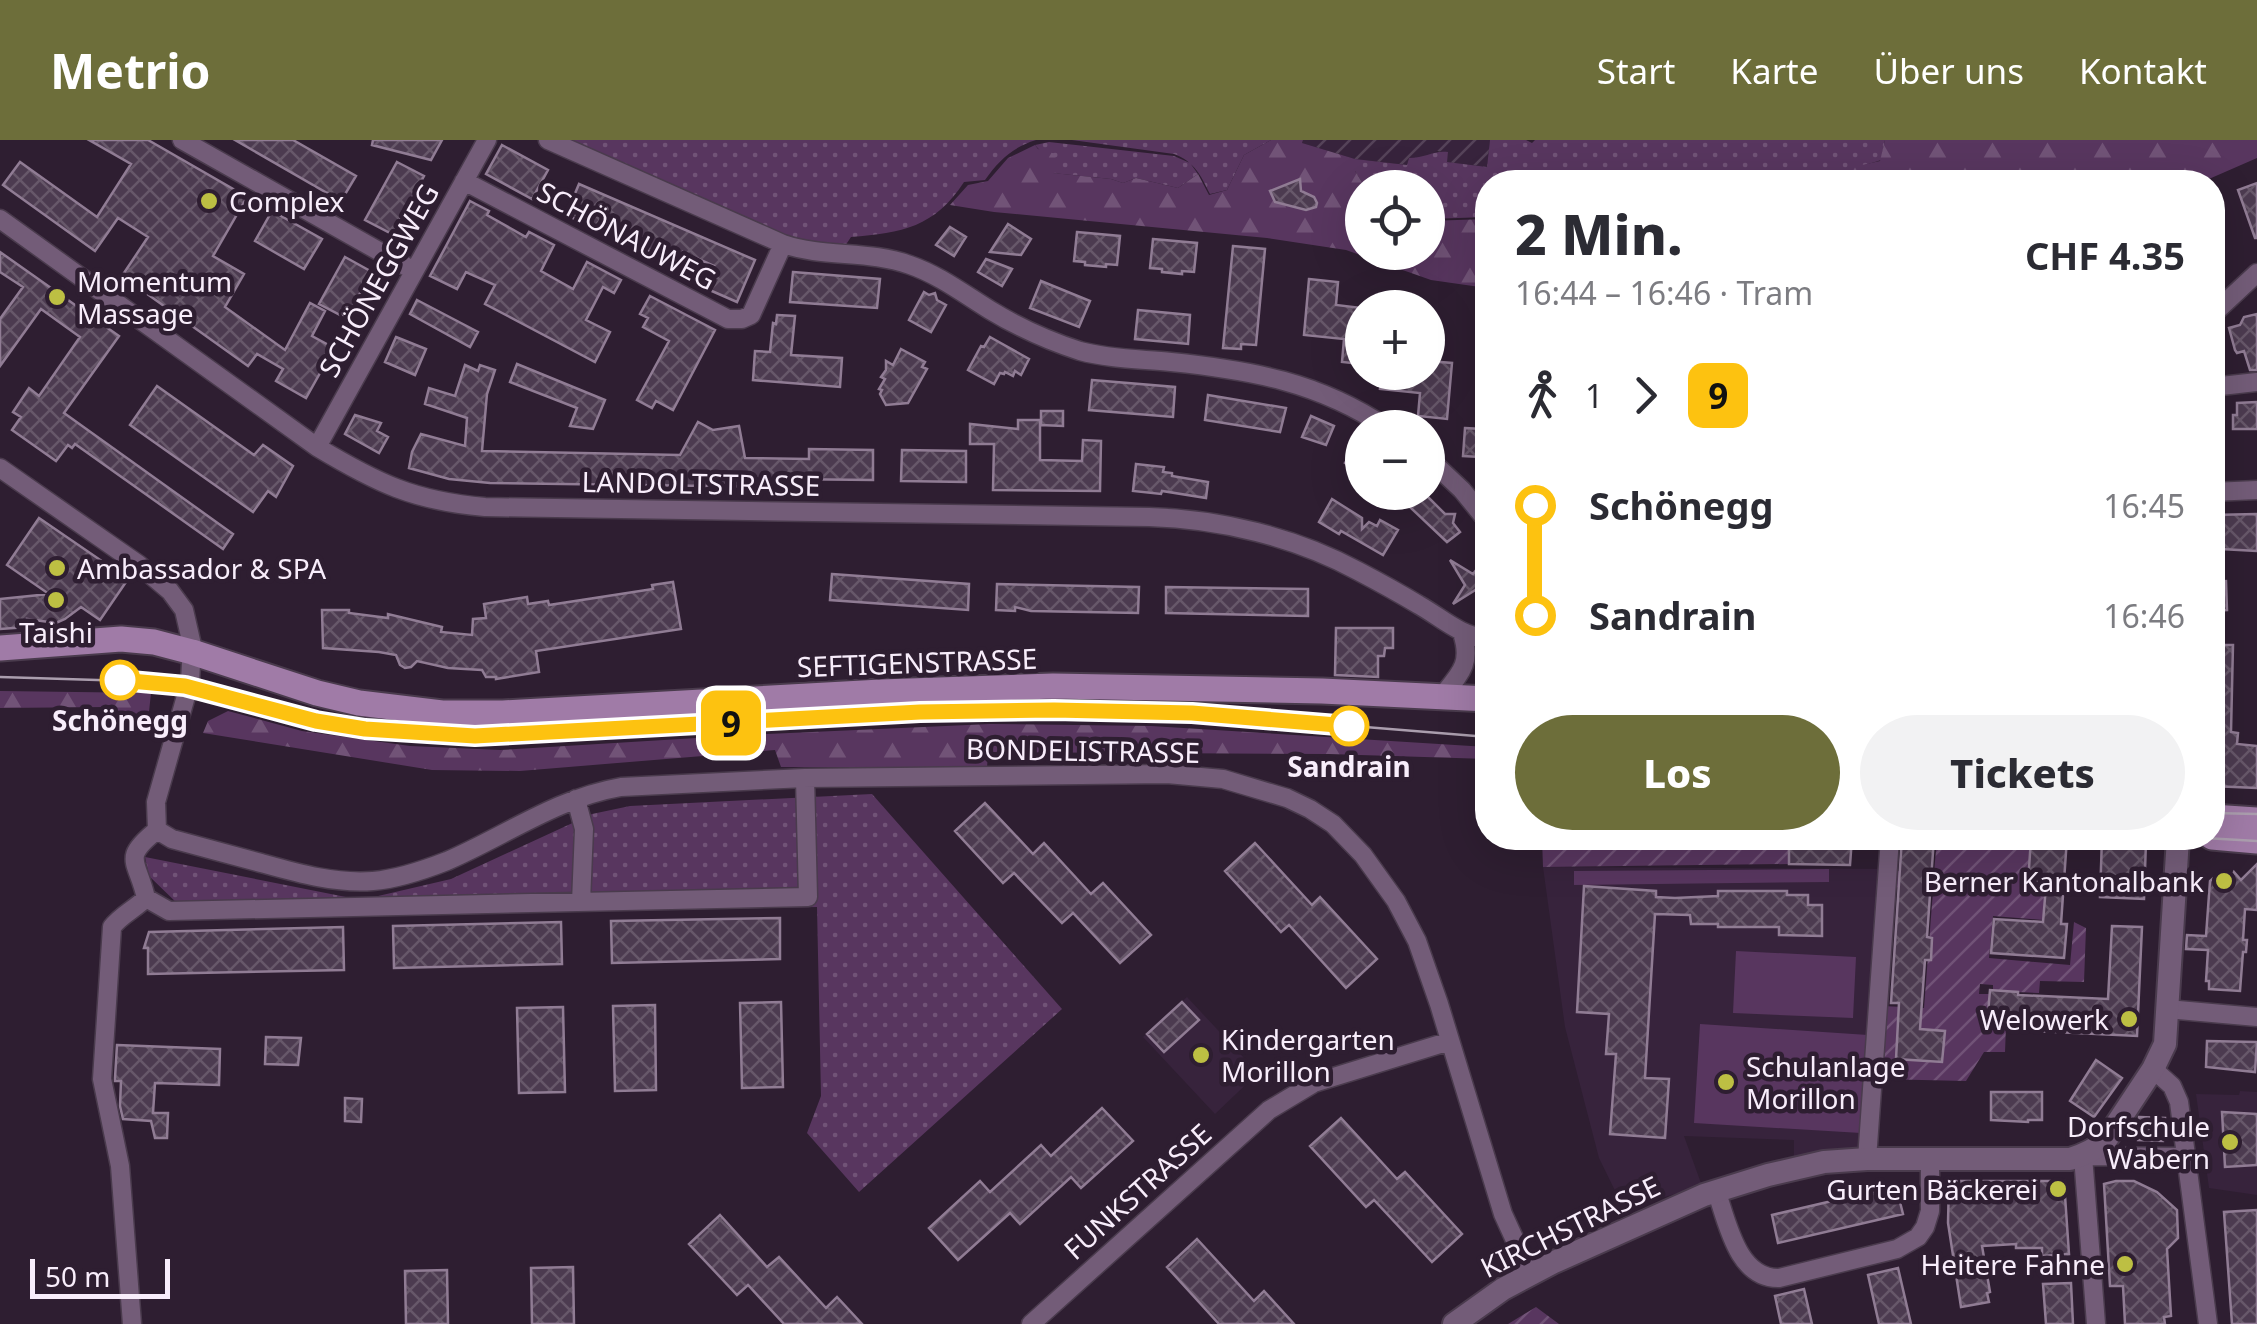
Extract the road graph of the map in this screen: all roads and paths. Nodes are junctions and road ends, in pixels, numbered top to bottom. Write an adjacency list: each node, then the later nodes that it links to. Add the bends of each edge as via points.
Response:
1 (182, 140): 7 (street)
2 (486, 140): 4 (street, SCHÖNEGGWEG)
3 (548, 140): 6 (street)
4 (464, 181): 6 (street, SCHÖNAUWEG, via 728,319 751,314); 7 (street, SCHÖNEGGWEG)
5 (0, 219): 13 (street, LANDOLTSTRASSE)
6 (782, 244): 12 (street, via 902,262 1032,333 1081,351 1244,370)
7 (414, 271): 13 (street, SCHÖNEGGWEG)
8 (2257, 273): 9 (street)
9 (2225, 302)
10 (2257, 382): 11 (street)
11 (2225, 386)
12 (1358, 410)
13 (317, 447): 19 (street, LANDOLTSTRASSE, via 394,488 458,505 1204,522 1291,543 1353,568)
14 (0, 468): 22 (street, via 170,591 186,615)
15 (1445, 473): 18 (street)
16 (2257, 490): 17 (street)
17 (2225, 491)
18 (1475, 501)
19 (1462, 633): 20 (street, LANDOLTSTRASSE); 23 (street, via 1465,664)
20 (1475, 636)
21 (0, 648): 22 (main road, SEFTIGENSTRASSE, via 132,639)
22 (192, 652): 23 (main road, SEFTIGENSTRASSE, via 331,697 442,713 1036,686); 29 (street, via 190,682 156,802)
23 (1442, 696): 24 (main road, SEFTIGENSTRASSE)
24 (1475, 697)
25 (806, 778): 26 (street, BONDELISTRASSE, via 648,785); 35 (street, via 808,897); 38 (street, BONDELISTRASSE, via 1167,774 1222,779 1287,798 1332,824 1385,882 1417,942)
26 (576, 799): 29 (street, BONDELISTRASSE, via 447,861 375,881 312,876); 35 (street, via 584,829)
27 (2225, 818): 28 (main road)
28 (2257, 820)
29 (158, 830): 34 (street, via 134,856)
30 (2225, 838): 31 (main road)
31 (2257, 841)
32 (1889, 850): 42 (street)
33 (2177, 850): 36 (street)
34 (146, 898): 35 (street, via 169,910); 46 (street, via 112,927 102,1079 121,1172)
35 (581, 902)
36 (2167, 1009): 37 (street); 39 (street, via 2165,1044)
37 (2257, 1016)
38 (1450, 1041): 45 (street, BONDELISTRASSE, via 1503,1214); 47 (street, FUNKSTRASSE, via 1314,1083 1270,1110)
39 (2154, 1069): 40 (street, via 2106,1140); 41 (street, via 2178,1102)
40 (2083, 1156): 41 (street); 43 (street, KIRCHSTRASSE); 49 (street)
41 (2186, 1157): 50 (street)
42 (1867, 1160): 43 (street, KIRCHSTRASSE); 44 (street, KIRCHSTRASSE, via 1824,1162)
43 (1930, 1160): 44 (street, via 1930,1211 1918,1237 1896,1249 1778,1278 1748,1266)
44 (1716, 1190): 45 (street, KIRCHSTRASSE)
45 (1530, 1273): 48 (street, KIRCHSTRASSE)
46 (132, 1324)
47 (1032, 1324)
48 (1454, 1324)
49 (2096, 1324)
50 (2208, 1324)

